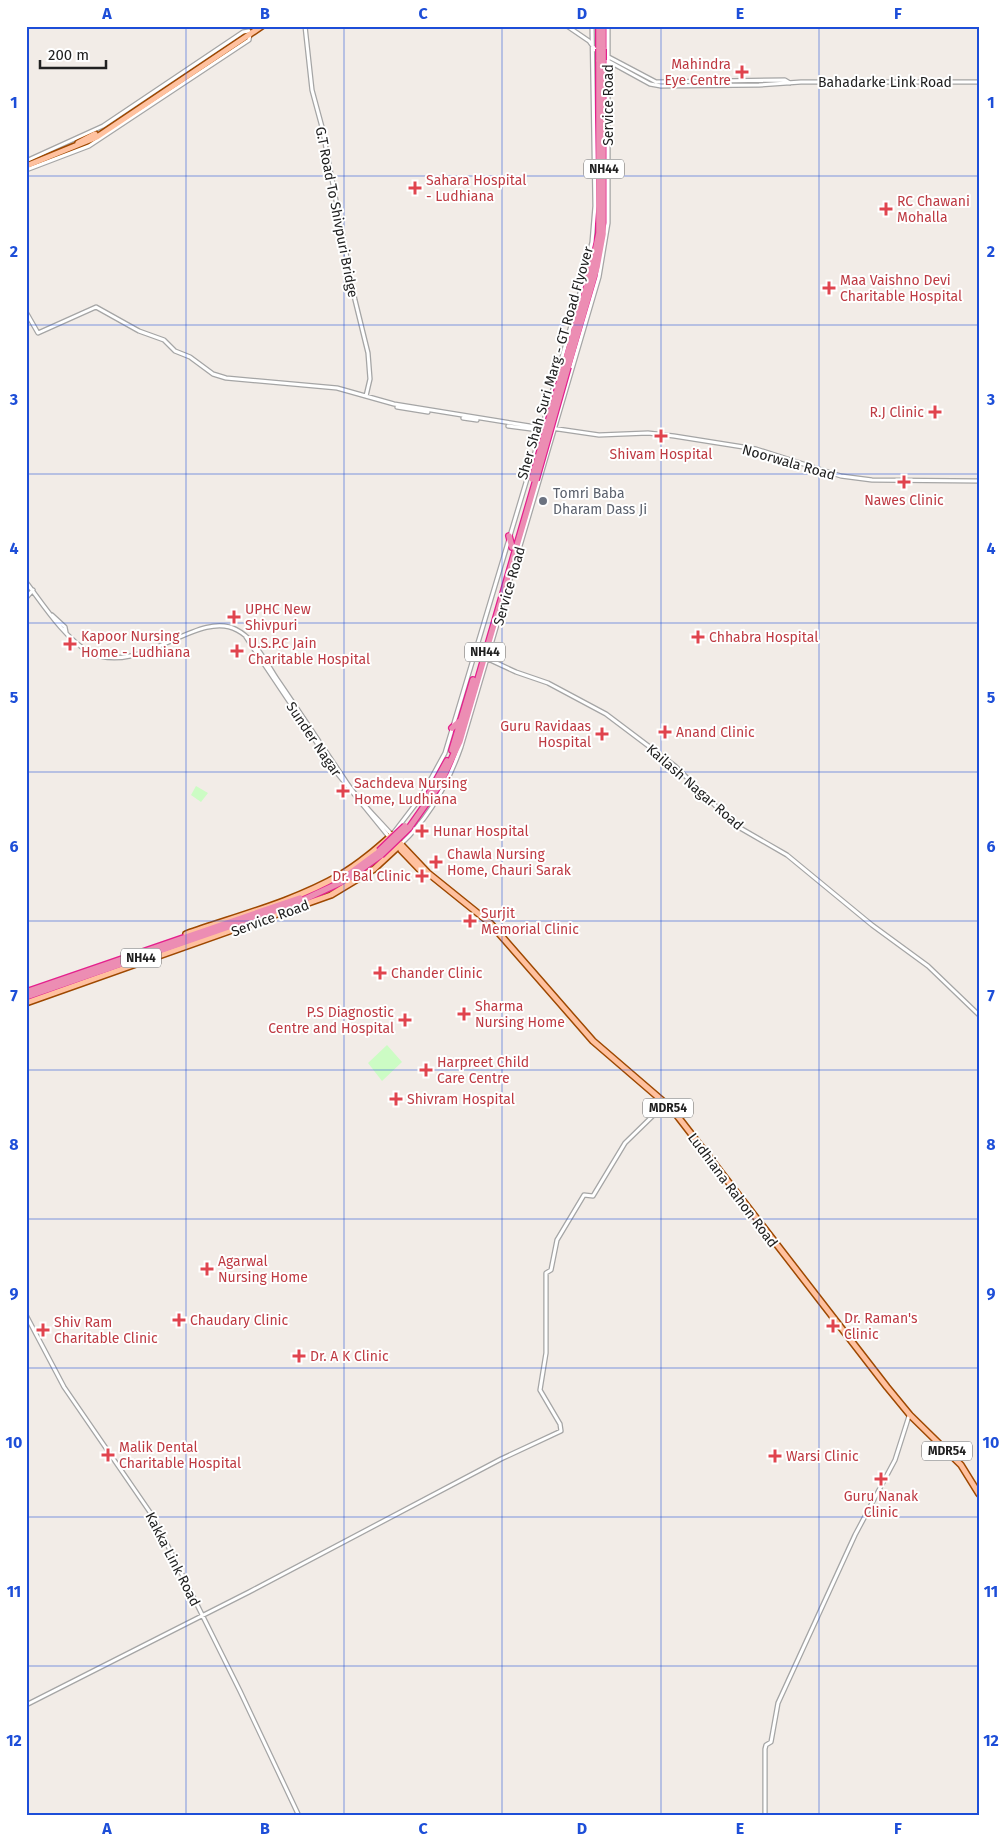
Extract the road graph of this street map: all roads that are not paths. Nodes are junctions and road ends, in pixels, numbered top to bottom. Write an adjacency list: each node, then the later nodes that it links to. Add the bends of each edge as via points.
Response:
1 (256, 26): 9 (main road)
2 (262, 26): 9 (main road)
3 (305, 26): 17 (street, G.T Road To Shivpuri Bridge, via 312,90 368,353 370,379)
4 (567, 26): 10 (street)
5 (592, 26): 10 (street, Service Road)
6 (599, 26): 10 (highway, Sher Shah Suri Marg - GT Road Flyover / NH44)
7 (603, 26): 10 (highway, Sher Shah Suri Marg - GT Road Flyover / NH44)
8 (608, 26): 11 (street, Service Road)
9 (248, 34): 13 (main road, via 97,137)
10 (597, 48): 11 (highway, Sher Shah Suri Marg - GT Road Flyover / NH44, bridge); 14 (street, Service Road, via 595,218)
11 (605, 60): 12 (street, Bahadarke Link Road, via 661,86); 14 (highway, Sher Shah Suri Marg - GT Road Flyover / NH44, via 600,222); 16 (highway, Sher Shah Suri Marg - GT Road Flyover / NH44, via 603,234 597,267); 18 (street, Service Road, via 607,236 599,277)
12 (979, 82)
13 (26, 165)
14 (589, 269): 16 (highway, Sher Shah Suri Marg - GT Road Flyover / NH44); 19 (street, Service Road)
15 (26, 312): 17 (street, Noorwala Road, via 35,331 40,333 95,306 139,331 164,340 174,350 218,376 337,388)
16 (566, 366): 20 (highway, Sher Shah Suri Marg - GT Road Flyover / NH44, bridge)
17 (366, 396): 19 (street, Noorwala Road, via 409,407)
18 (555, 428): 19 (street, Noorwala Road); 21 (street, Noorwala Road, via 599,435 674,436 756,450 842,476 863,479); 25 (street, Service Road)
19 (541, 430): 22 (street, Service Road)
20 (534, 480): 23 (highway, Sher Shah Suri Marg - GT Road Flyover / NH44); 25 (highway, Sher Shah Suri Marg - GT Road Flyover / NH44)
21 (979, 481)
22 (509, 536): 23 (highway); 30 (street, Service Road)
23 (512, 547): 29 (highway, NH44)
24 (26, 582): 26 (street)
25 (507, 584): 28 (street, Service Road); 29 (highway, NH44)
26 (33, 590): 27 (street); 31 (street, Sunder Nagar, via 65,629 87,651 98,655 118,658 136,655 214,626 236,629 246,637 337,773)
27 (26, 598)
28 (488, 659): 32 (street, Service Road, via 451,774 425,817); 38 (street, Kailash Nagar Road, via 548,683 610,718 675,766 735,825 787,855 928,966)
29 (464, 720): 30 (highway); 33 (highway, NH44, bridge, via 427,798 407,827)
30 (452, 728): 31 (street, Service Road, via 443,759 428,788)
31 (390, 836): 32 (main road, Ludhiana Rahon Road / MDR54); 35 (main road, Service Road, via 362,860 328,881)
32 (399, 846): 34 (main road, Service Road, via 374,869 342,890); 39 (main road, Ludhiana Rahon Road / MDR54, via 424,874 489,926 583,1035)
33 (380, 853): 34 (highway, NH44, via 334,887); 35 (highway, NH44, via 343,878 314,892)
34 (270, 915): 37 (main road, Service Road); 37 (highway, NH44, via 35,994)
35 (209, 928): 36 (highway, NH44)
36 (26, 991)
37 (27, 1000)
38 (979, 1015)
39 (665, 1104): 41 (main road, Ludhiana Rahon Road / MDR54, via 690,1131); 43 (street, via 625,1143 592,1197 584,1195 556,1240 551,1270 546,1272 546,1353 540,1390 561,1431 501,1459)
40 (26, 1315): 43 (street, Kakka Link Road, via 64,1387 152,1515)
41 (909, 1414): 42 (main road, Ludhiana Rahon Road / MDR54, via 961,1465); 46 (street, via 895,1460 858,1528 778,1703 771,1742 765,1749)
42 (979, 1494)
43 (202, 1616): 44 (street); 45 (street, Kakka Link Road)
44 (26, 1705)
45 (299, 1816)
46 (765, 1816)

